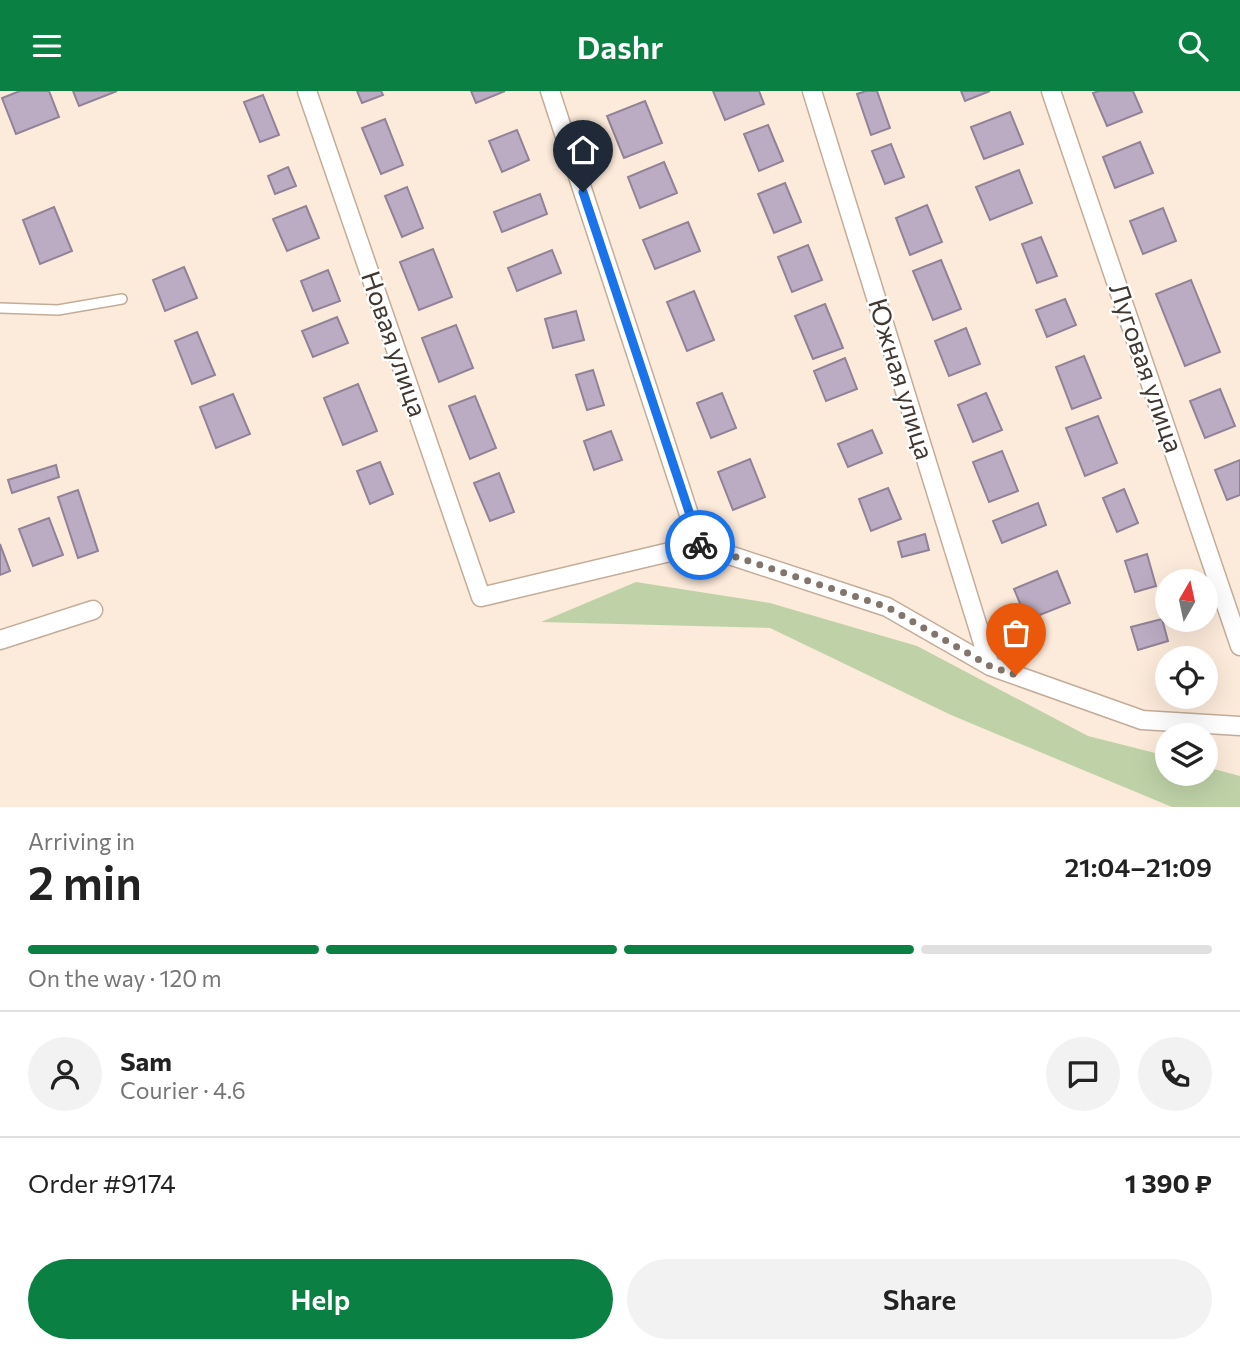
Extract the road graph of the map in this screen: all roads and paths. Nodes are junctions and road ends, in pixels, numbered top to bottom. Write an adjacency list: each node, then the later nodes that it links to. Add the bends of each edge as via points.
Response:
1 (307, 91): 7 (street, Новая улица, via 481,597)
2 (550, 91): 7 (street)
3 (812, 91): 11 (street, Южная улица)
4 (1051, 91): 10 (street, Луговая улица)
5 (122, 299): 6 (lane, via 58,310)
6 (0, 308)
7 (699, 545): 11 (street, via 887,607)
8 (93, 610): 9 (street)
9 (0, 640)
10 (1240, 646)
11 (990, 666): 12 (street, via 1142,720)
12 (1240, 726)

